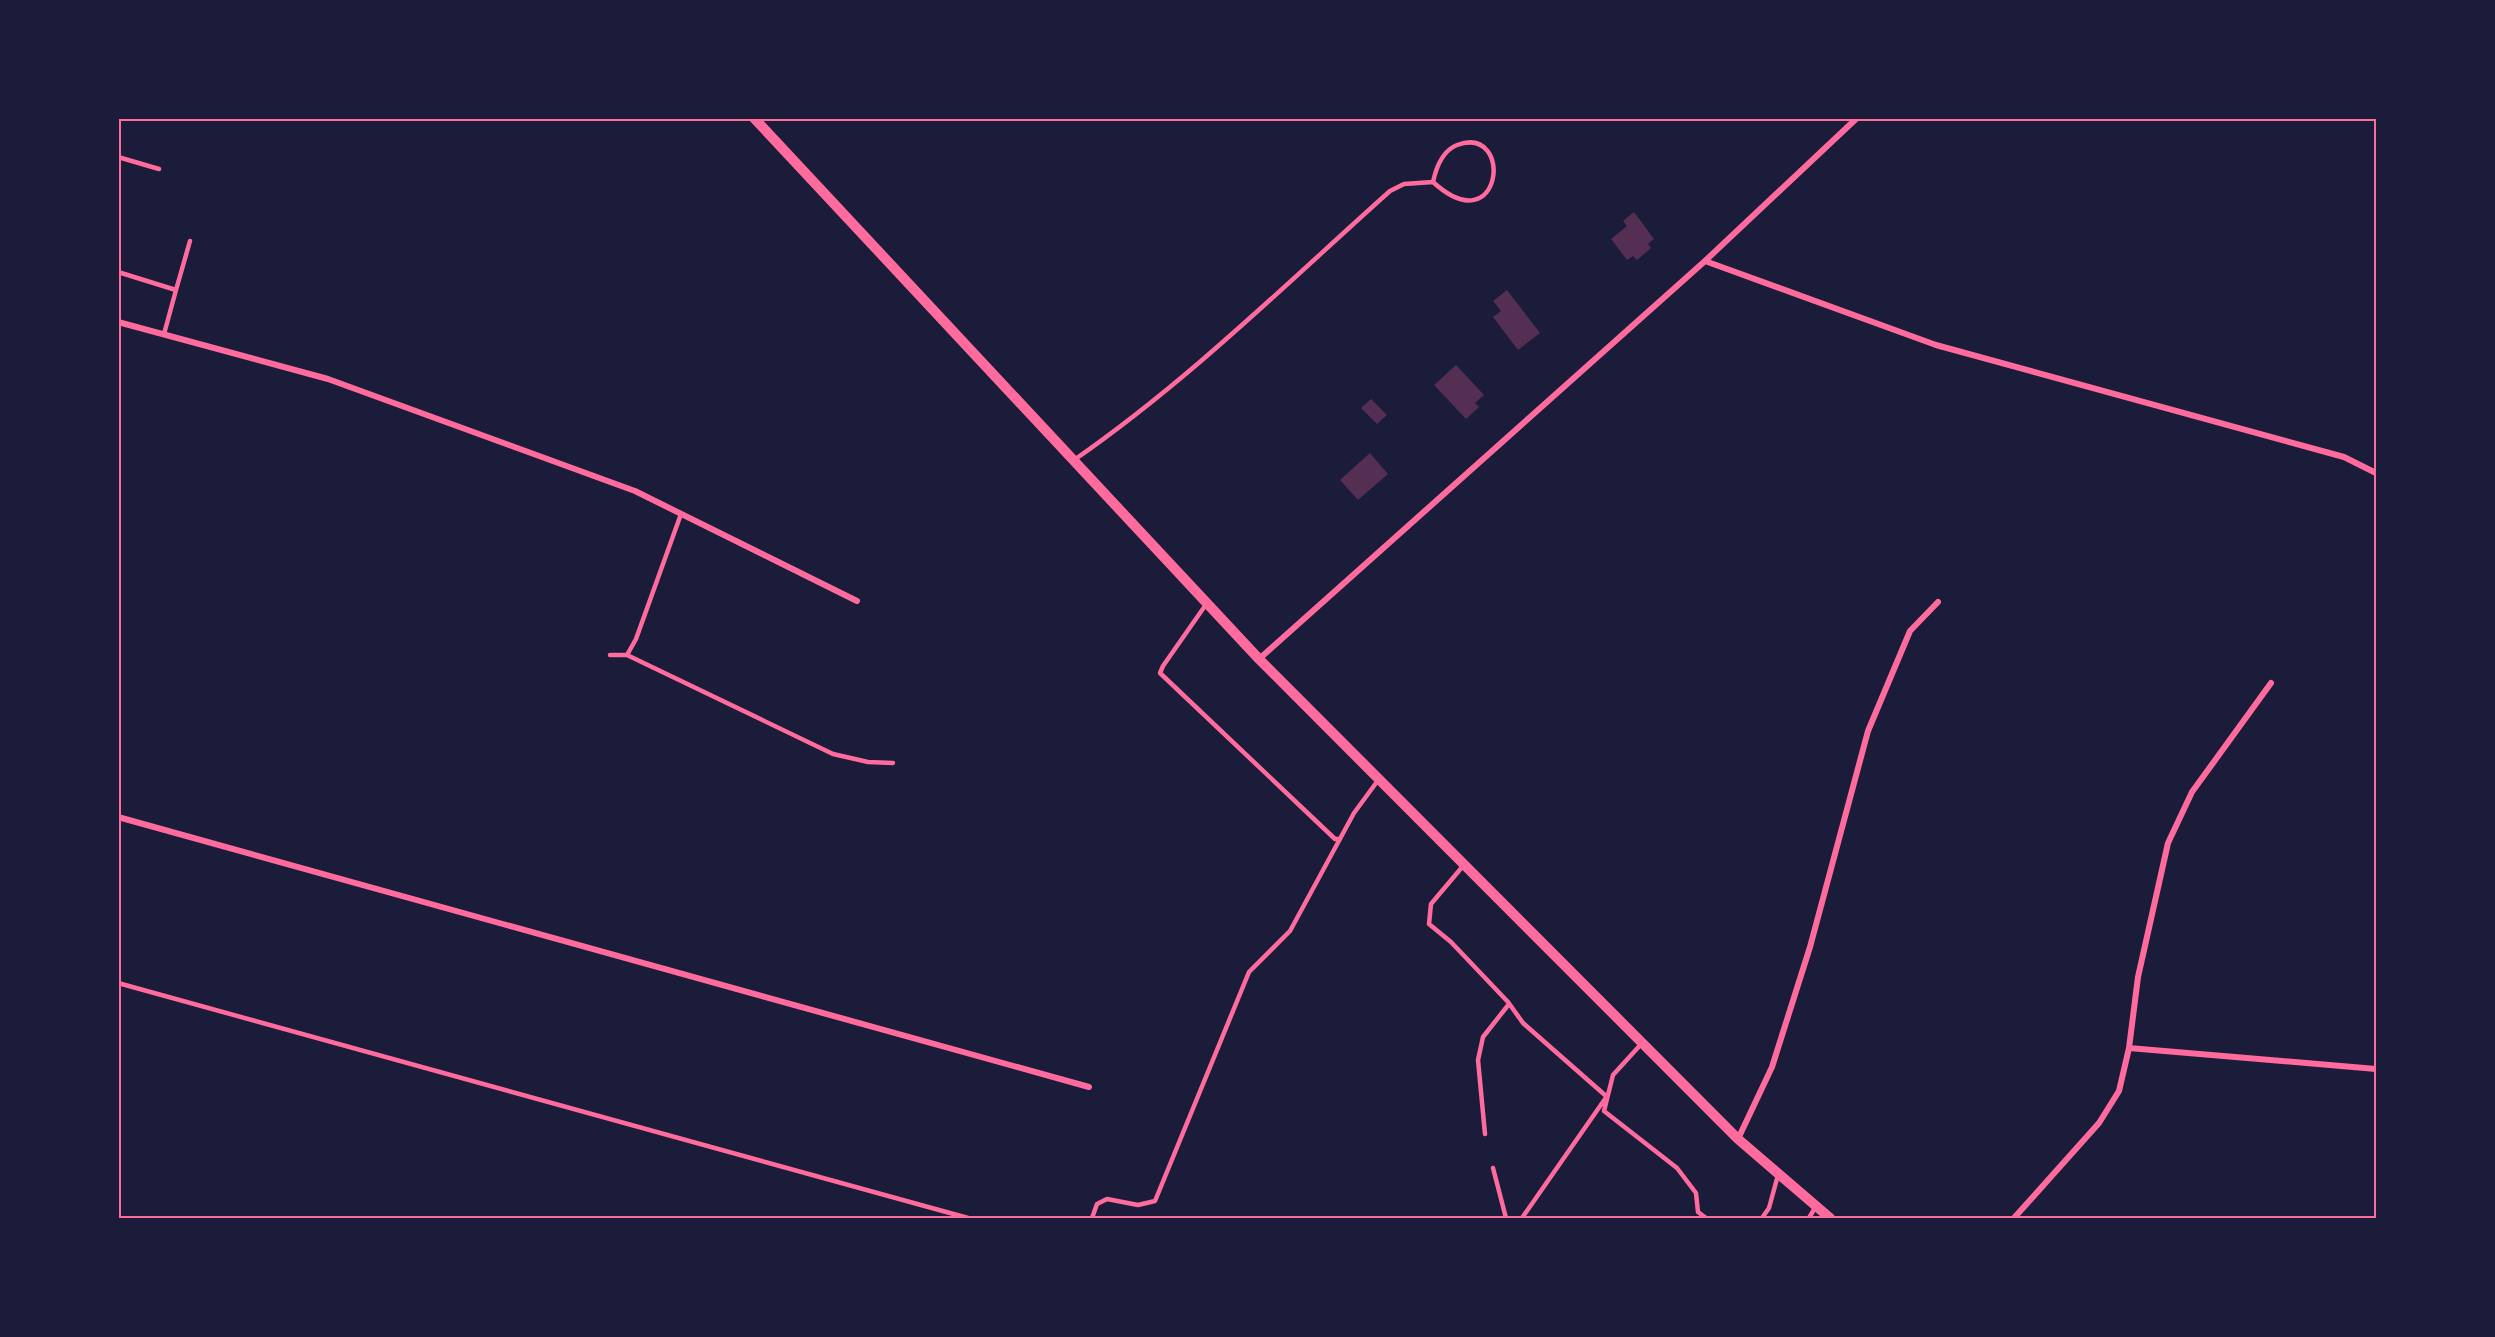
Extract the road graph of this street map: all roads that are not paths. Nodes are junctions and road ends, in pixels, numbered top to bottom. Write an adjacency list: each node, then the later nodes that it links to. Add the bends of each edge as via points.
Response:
1 (754, 118): 12 (street)
2 (1857, 118): 7 (street)
3 (118, 157): 4 (lane)
4 (159, 169)
5 (1433, 182): 5 (lane, via 1458,200 1469,201 1482,197 1489,189 1495,167 1485,148 1462,143 1451,147 1442,158); 12 (lane, via 1404,184 1390,191 1196,365)
6 (190, 241): 9 (lane)
7 (1705, 261): 13 (street, via 1936,345 2344,457); 20 (street)
8 (118, 272): 9 (lane)
9 (176, 290): 11 (lane)
10 (118, 322): 11 (street)
11 (164, 334): 14 (street, via 328,379 635,491)
12 (1074, 460): 17 (street)
13 (2376, 472)
14 (681, 514): 15 (street); 19 (lane)
15 (857, 601)
16 (1938, 602): 35 (street, via 1910,631 1868,731 1810,947 1772,1067)
17 (1207, 603): 20 (street); 25 (lane, via 1160,673 1335,839)
18 (610, 655): 19 (lane)
19 (627, 655): 22 (lane, via 834,754)
20 (1259, 659): 23 (street)
21 (2271, 683): 30 (street, via 2192,792 2168,843 2138,977)
22 (893, 763)
23 (1379, 779): 25 (lane); 26 (street)
24 (118, 817): 32 (street)
25 (1340, 838): 40 (lane, via 1290,931 1249,972 1155,1201 1138,1205 1107,1199 1097,1204)
26 (1465, 864): 28 (lane, via 1431,904 1429,924); 29 (street)
27 (118, 983): 39 (lane)
28 (1509, 1004): 33 (lane, via 1523,1023); 34 (lane, via 1483,1037 1478,1060)
29 (1643, 1042): 33 (lane, via 1612,1075); 35 (street)
30 (2129, 1048): 31 (street); 47 (street, via 2119,1091 2099,1123)
31 (2376, 1069)
32 (1089, 1088)
33 (1606, 1096): 42 (lane); 43 (lane, via 1604,1111 1677,1168 1696,1193 1698,1212)
34 (1485, 1134)
35 (1738, 1139): 37 (street)
36 (1493, 1168): 41 (lane)
37 (1778, 1175): 38 (street); 44 (lane, via 1769,1208)
38 (1816, 1206): 45 (lane); 46 (street)
39 (968, 1218)
40 (1092, 1218)
41 (1506, 1218)
42 (1522, 1218)
43 (1706, 1218)
44 (1762, 1218)
45 (1809, 1218)
46 (1830, 1218)
47 (2014, 1218)

